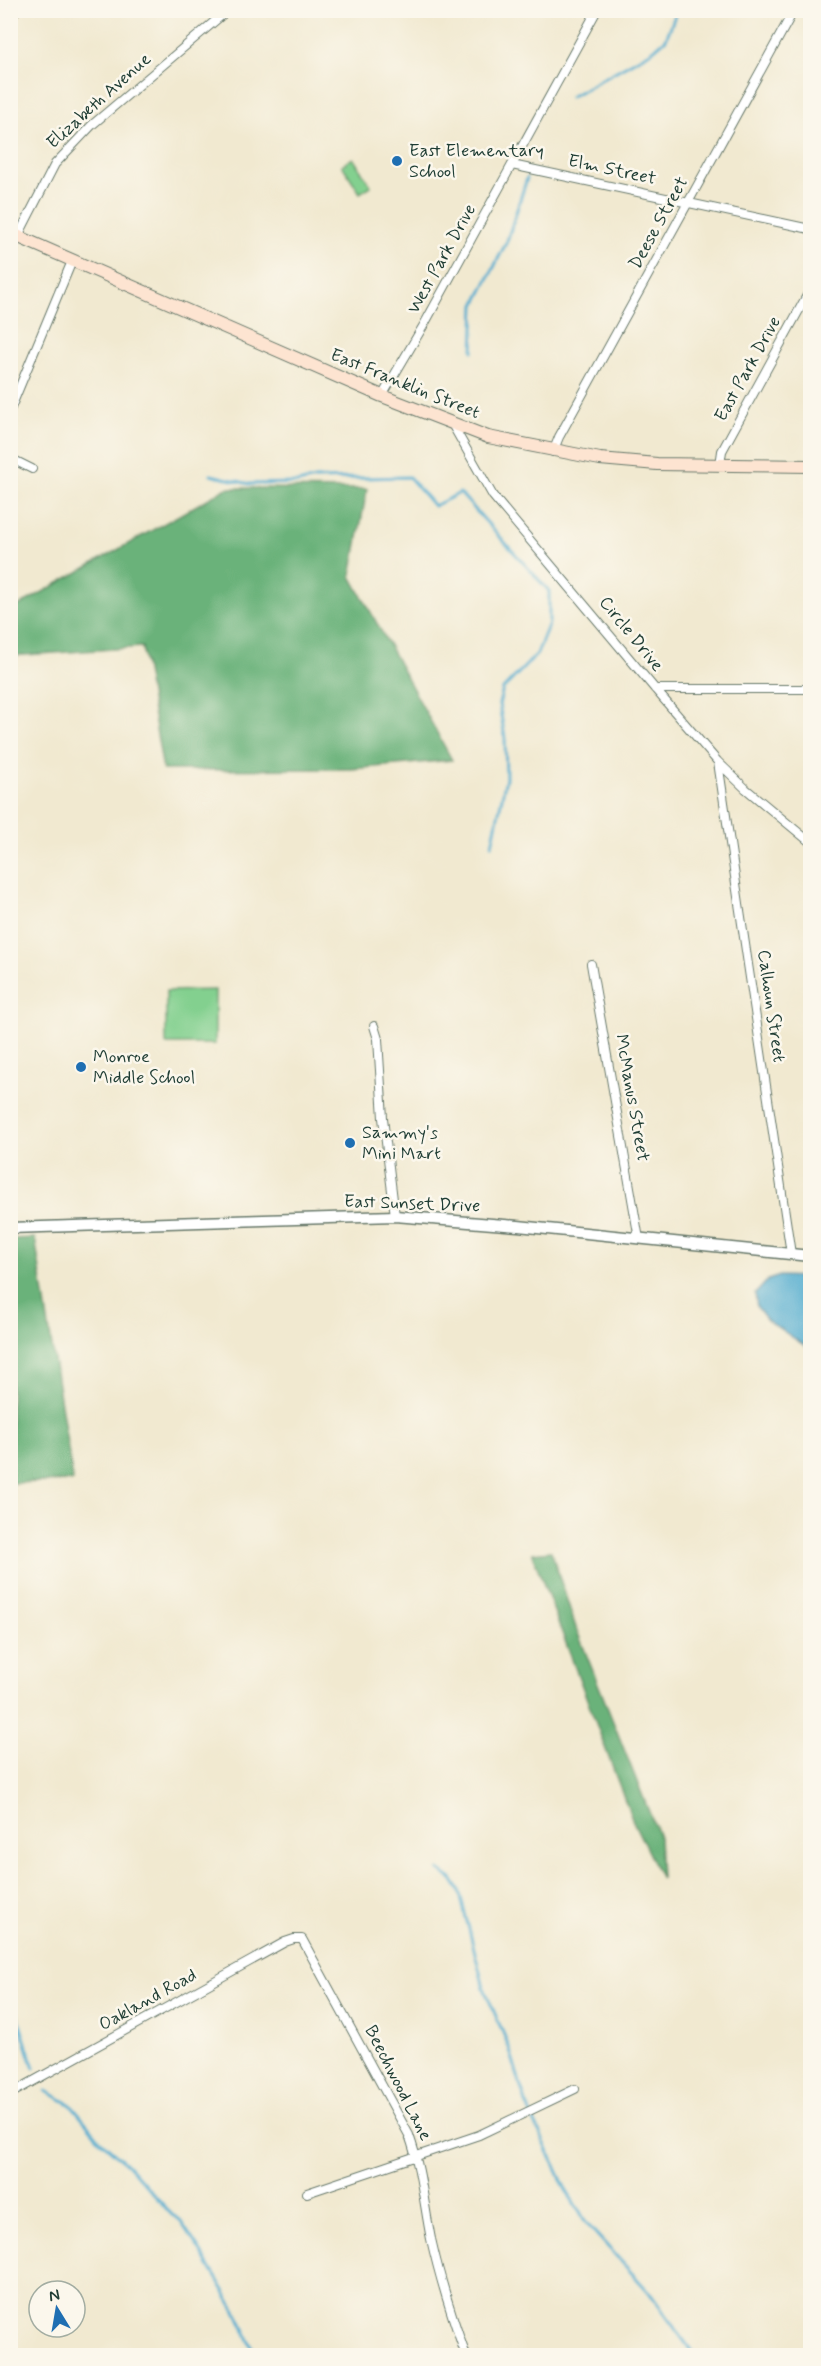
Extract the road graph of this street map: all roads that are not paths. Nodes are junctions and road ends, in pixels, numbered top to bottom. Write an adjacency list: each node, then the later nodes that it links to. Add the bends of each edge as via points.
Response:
1 (17, 10): 5 (street)
2 (228, 10): 9 (street, Elizabeth Avenue, via 92,125 55,164)
3 (597, 10): 6 (street, West Park Drive)
4 (794, 10): 7 (street, Deese Street)
5 (10, 16)
6 (512, 165): 7 (street, Elm Street); 12 (street, West Park Drive)
7 (687, 204): 8 (street, Elm Street); 15 (street, Deese Street)
8 (810, 229)
9 (14, 235): 10 (main road, East Franklin Street)
10 (72, 261): 12 (main road, East Franklin Street); 13 (street)
11 (810, 290): 17 (street, East Park Drive, via 722,451)
12 (382, 396): 14 (main road, East Franklin Street)
13 (10, 410)
14 (453, 424): 15 (main road, East Franklin Street, via 488,437); 20 (street, Circle Drive, via 493,496)
15 (553, 452): 17 (main road, East Franklin Street, via 645,464)
16 (10, 458): 19 (street)
17 (720, 465): 18 (main road, East Franklin Street)
18 (810, 466)
19 (32, 469)
20 (655, 688): 21 (street); 22 (street, Circle Drive)
21 (810, 689)
22 (718, 762): 23 (street, Circle Drive); 29 (street, Calhoun Street)
23 (810, 842)
24 (591, 964): 28 (street, McManus Street)
25 (374, 1026): 26 (street)
26 (395, 1216): 27 (street, East Sunset Drive); 28 (street, East Sunset Drive)
27 (10, 1228)
28 (639, 1239): 29 (street, East Sunset Drive)
29 (791, 1254): 30 (street, East Sunset Drive)
30 (810, 1256)
31 (302, 1939): 33 (street, Oakland Road, via 285,1942); 34 (street, Beechwood Lane)
32 (575, 2089): 34 (street, via 479,2135)
33 (10, 2094)
34 (417, 2156): 35 (street); 36 (street, Beechwood Lane, via 434,2250)
35 (307, 2193)
36 (466, 2355)

